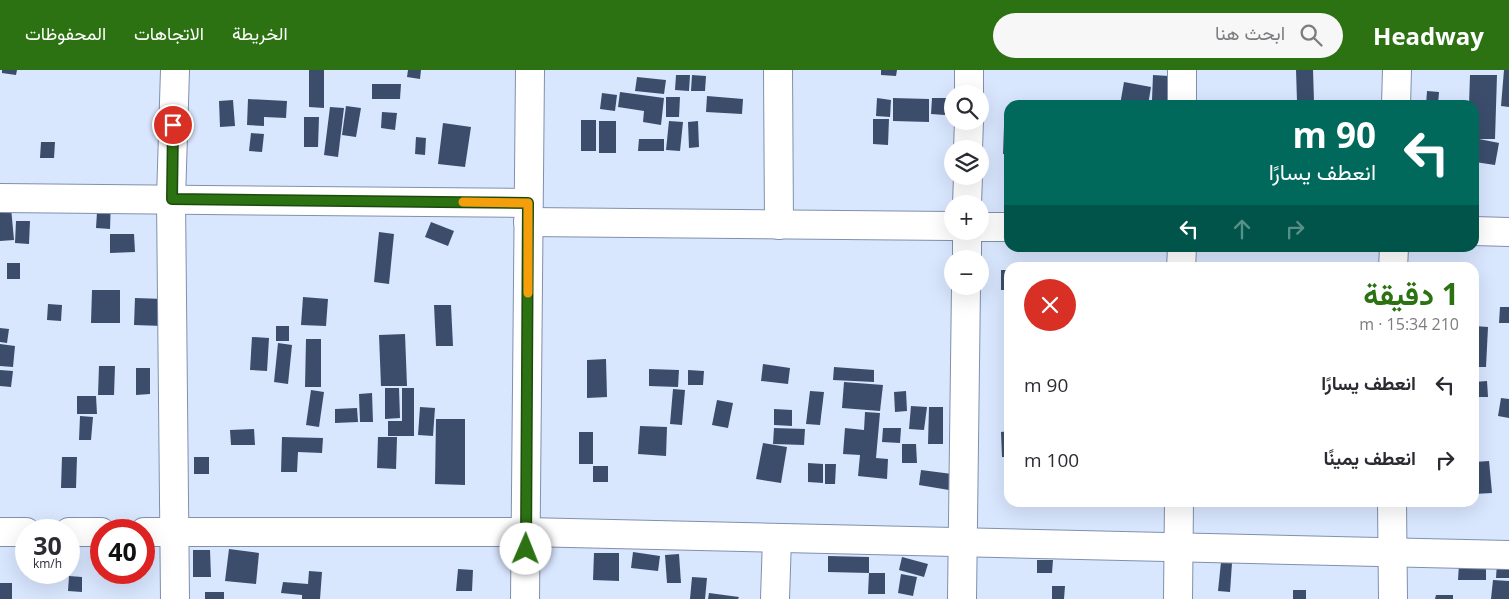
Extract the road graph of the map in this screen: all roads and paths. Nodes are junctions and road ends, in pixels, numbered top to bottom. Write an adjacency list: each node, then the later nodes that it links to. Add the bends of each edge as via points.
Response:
1 (174, 70): 11 (street)
2 (530, 70): 12 (street)
3 (778, 70): 13 (street)
4 (969, 70): 7 (street)
5 (1182, 70): 8 (street)
6 (1397, 70): 9 (street)
7 (969, 85)
8 (1182, 100)
9 (1396, 100)
10 (0, 198): 11 (street)
11 (172, 199): 12 (street); 25 (street)
12 (528, 212): 13 (street); 26 (street)
13 (779, 225): 14 (street)
14 (944, 226)
15 (989, 226): 16 (street)
16 (1004, 227)
17 (1479, 231): 18 (street)
18 (1509, 232)
19 (966, 295): 28 (street)
20 (1179, 507): 29 (street)
21 (1392, 507): 30 (street)
22 (0, 532): 23 (street)
23 (15, 532)
24 (155, 532): 25 (street)
25 (175, 532): 26 (street); 32 (street)
26 (526, 532): 27 (street); 33 (street)
27 (777, 538): 28 (street); 34 (street)
28 (963, 542): 29 (street); 35 (street)
29 (1178, 548): 30 (street); 36 (street)
30 (1392, 552): 31 (street); 37 (street)
31 (1509, 555)
32 (175, 599)
33 (525, 599)
34 (775, 599)
35 (962, 599)
36 (1178, 599)
37 (1393, 599)

